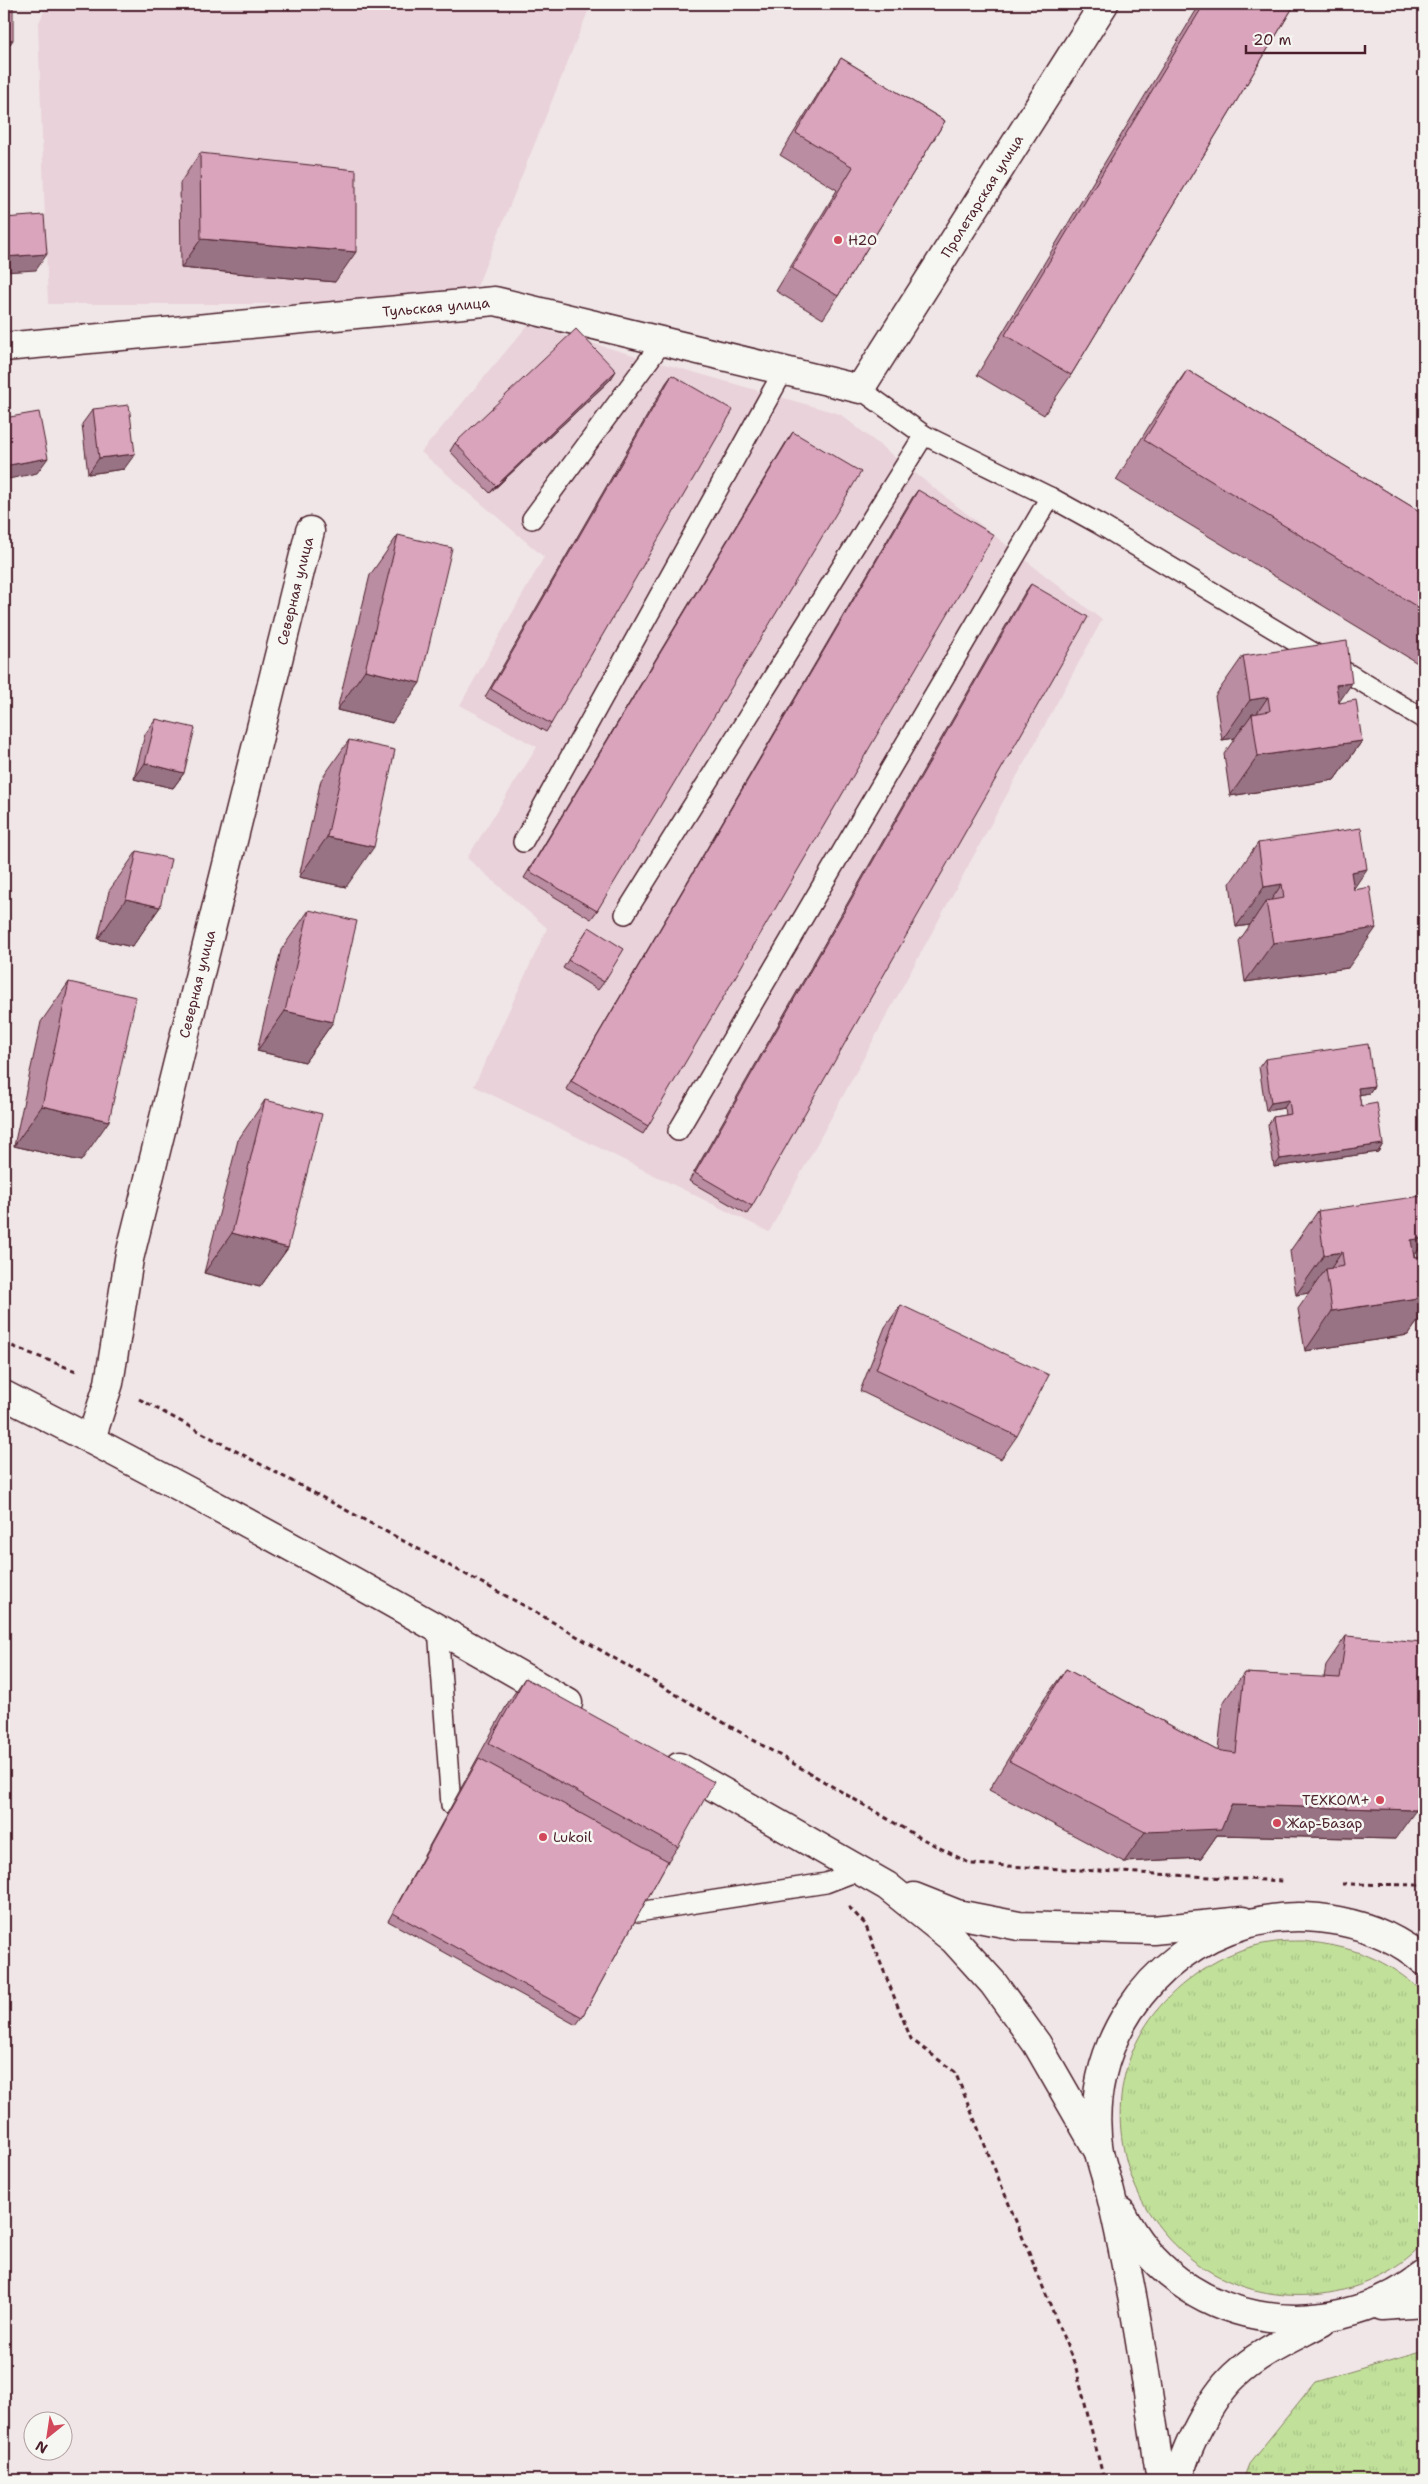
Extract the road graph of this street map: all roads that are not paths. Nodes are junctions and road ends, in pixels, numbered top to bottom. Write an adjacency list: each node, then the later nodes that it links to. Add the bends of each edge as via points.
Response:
1 (1104, 4): 5 (street, Пролетарская улица)
2 (663, 341): 3 (street, Тульская улица, via 495,301); 4 (street, Тульская улица); 8 (lane)
3 (4, 347)
4 (784, 370): 5 (street, Тульская улица); 11 (lane)
5 (860, 388): 6 (lane)
6 (924, 435): 7 (lane); 12 (lane)
7 (1050, 496): 10 (lane); 13 (lane)
8 (532, 519)
9 (310, 531): 15 (street, Северная улица, via 129,1259 109,1383)
10 (1424, 720)
11 (523, 842)
12 (625, 914)
13 (678, 1131)
14 (4, 1395): 15 (street)
15 (91, 1439): 16 (street)
16 (438, 1628): 17 (street); 19 (lane)
17 (593, 1717)
18 (662, 1756): 20 (street)
19 (452, 1805)
20 (860, 1870): 21 (street); 22 (lane, via 826,1884)
21 (886, 1886): 23 (street, via 957,1914 1018,1926 1153,1930); 25 (street, via 954,1940 993,1983 1037,2044)
22 (638, 1912)
23 (1265, 1919): 24 (street, via 1304,1917 1343,1922); 25 (street, via 1226,1930 1191,1947 1160,1972 1134,2002 1114,2036 1102,2073 1097,2112)
24 (1421, 1952)
25 (1099, 2152): 26 (street)
26 (1110, 2190): 30 (street, via 1128,2226 1152,2257 1182,2283 1216,2302 1254,2315 1293,2320); 31 (street, via 1133,2303)
27 (1424, 2275): 29 (street, via 1406,2289)
28 (1424, 2303): 29 (street)
29 (1371, 2307): 30 (street)
30 (1333, 2317): 32 (street, via 1273,2347 1233,2377 1201,2421 1181,2464)
31 (1161, 2480)
32 (1179, 2480)

